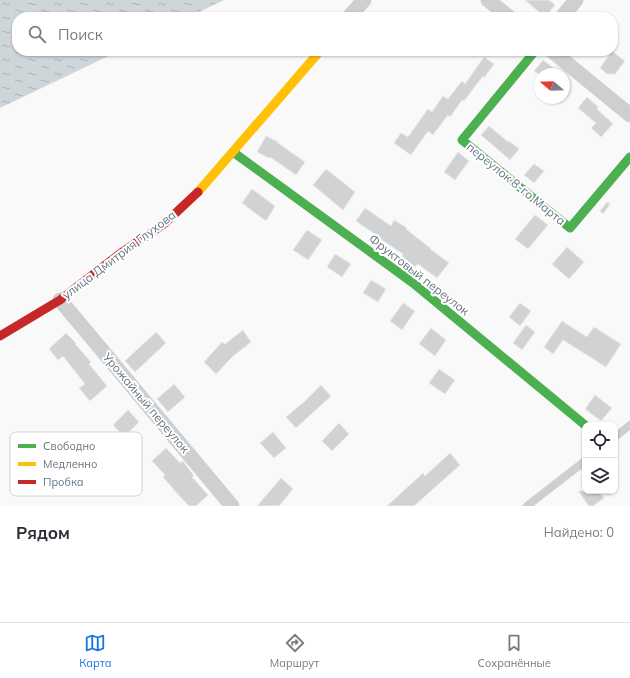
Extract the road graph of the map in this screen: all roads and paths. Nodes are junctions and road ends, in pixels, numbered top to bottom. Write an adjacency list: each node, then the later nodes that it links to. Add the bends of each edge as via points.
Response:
1 (364, 0): 4 (street)
2 (488, 0): 5 (street)
3 (576, 0): 6 (street)
4 (353, 12)
5 (503, 12)
6 (566, 12)
7 (316, 56): 11 (street, улица Дмитрия Глухова)
8 (531, 56): 12 (street, переулок 8-го Марта, via 462,140 570,228)
9 (558, 56): 10 (street)
10 (630, 115)
11 (232, 152): 13 (street, улица Дмитрия Глухова, via 200,190 165,223 121,252); 15 (street, Фруктовый переулок, via 413,283)
12 (630, 157)
13 (60, 300): 14 (street, улица Дмитрия Глухова); 19 (street, Урожайный переулок)
14 (0, 336)
15 (582, 423)
16 (630, 425): 17 (lane)
17 (618, 435)
18 (582, 463): 20 (lane)
19 (232, 506)
20 (527, 506)

